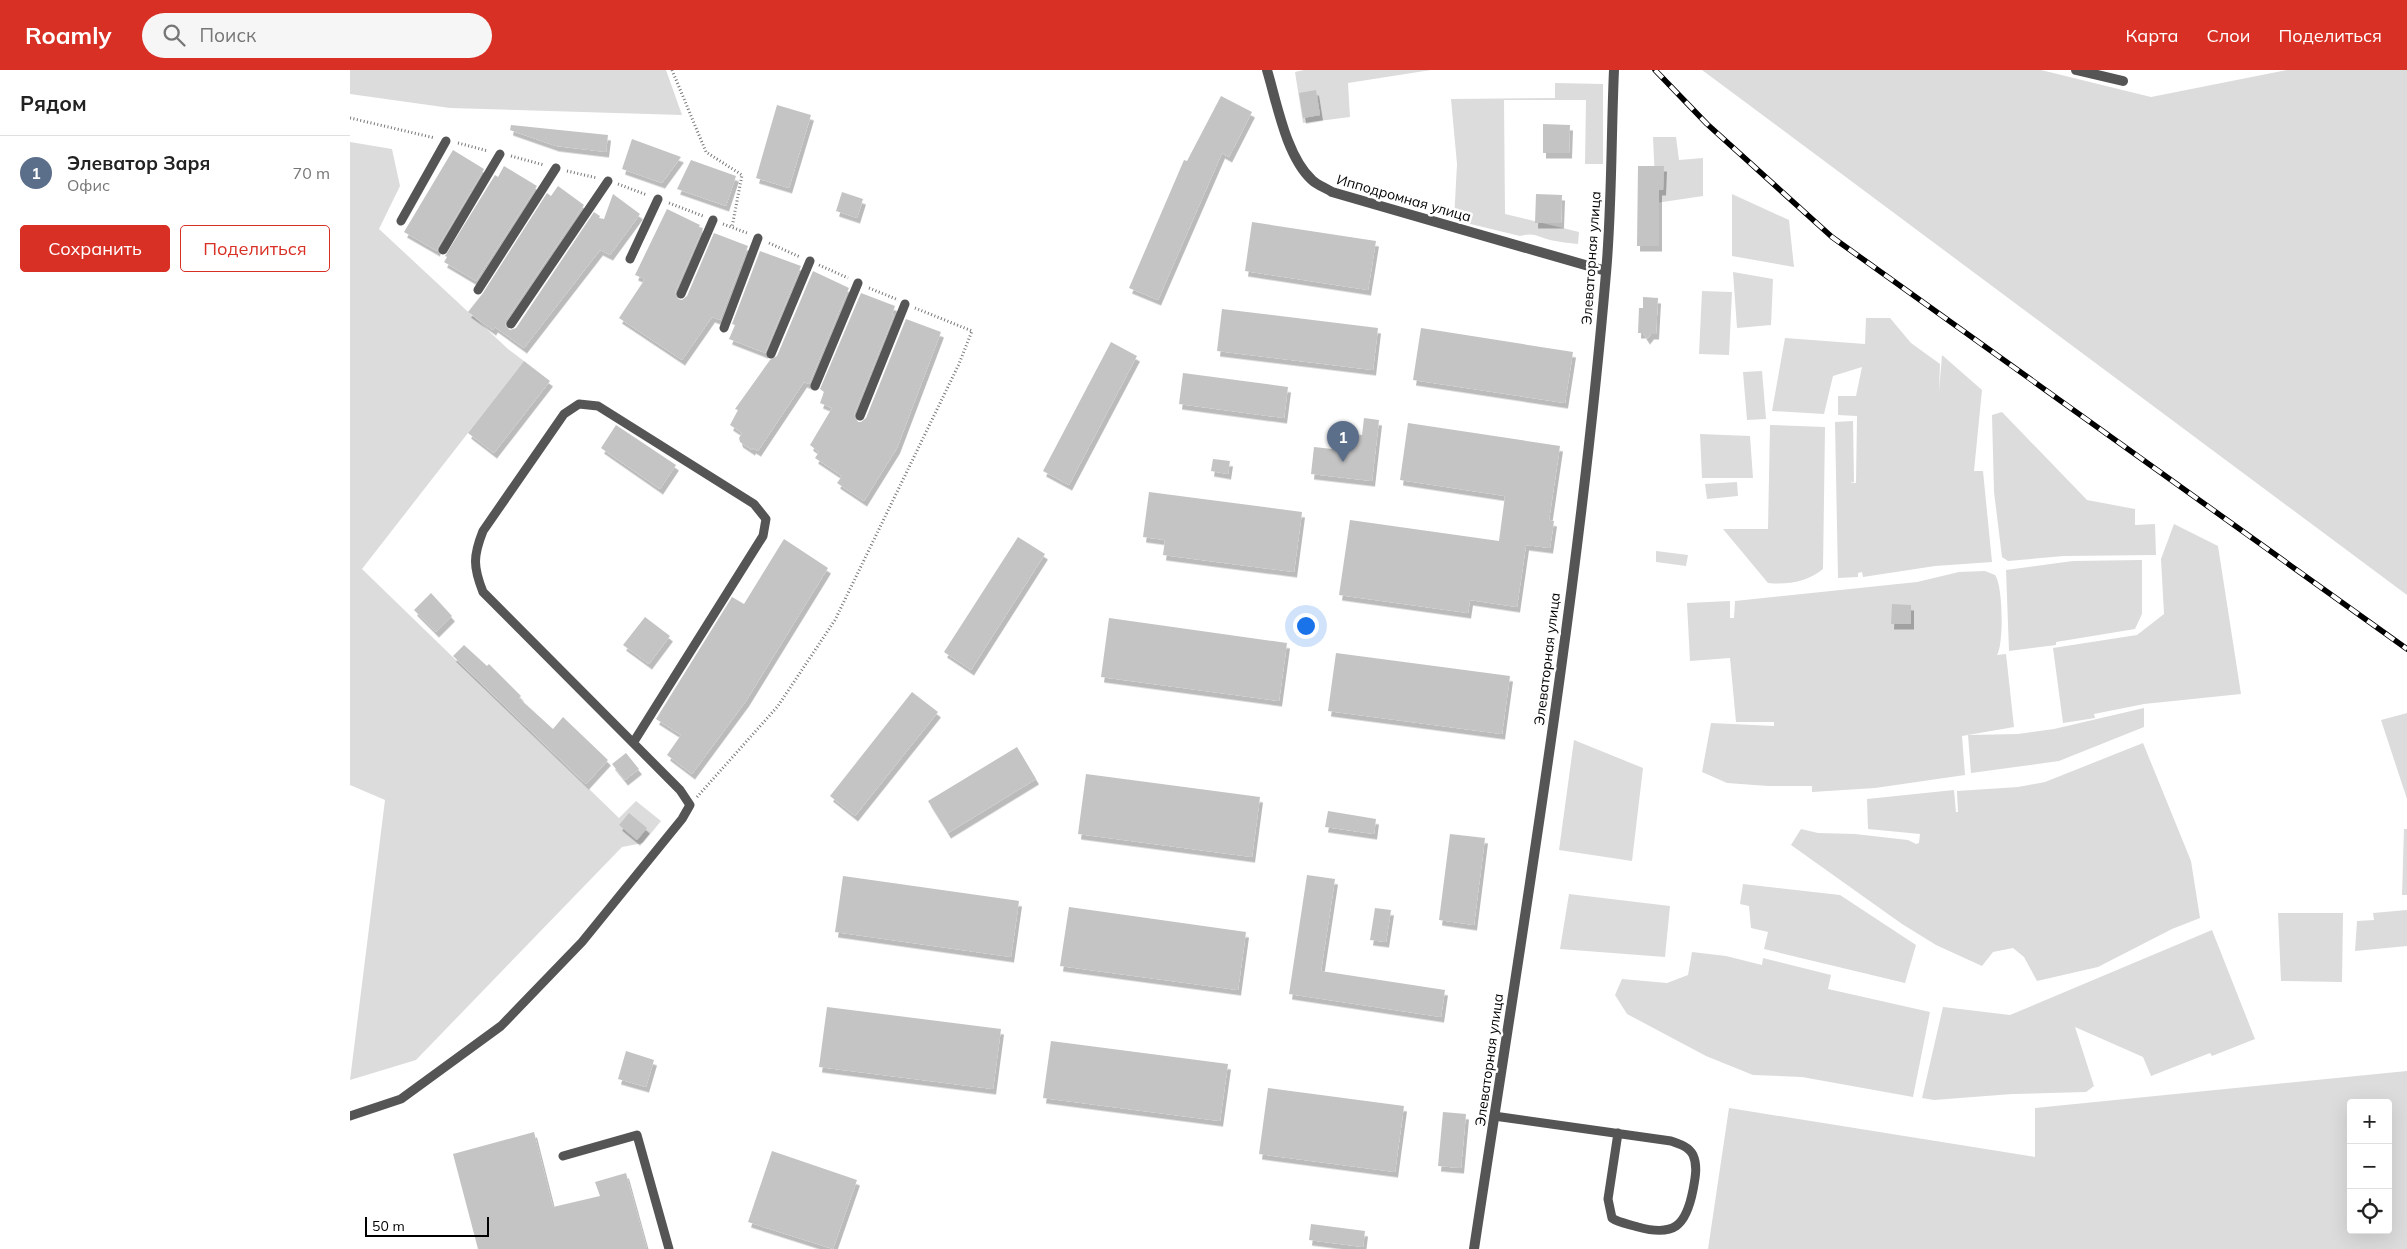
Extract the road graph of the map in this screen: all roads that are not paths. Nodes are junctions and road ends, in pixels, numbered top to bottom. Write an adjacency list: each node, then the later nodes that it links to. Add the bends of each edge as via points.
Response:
1 (1268, 70): 16 (street, Ипподромная улица, via 1296,157 1312,181 1332,192)
2 (1614, 70): 16 (street, Элеваторная улица)
3 (2076, 70): 4 (street)
4 (2123, 80)
5 (446, 141): 11 (lane)
6 (500, 154): 13 (lane)
7 (556, 168): 18 (lane)
8 (608, 181): 21 (lane)
9 (658, 199): 14 (lane)
10 (713, 220): 19 (lane)
11 (401, 222)
12 (758, 238): 22 (lane)
13 (443, 250)
14 (630, 258)
15 (810, 261): 23 (lane)
16 (1606, 271): 28 (street, Элеваторная улица, via 1582,498 1551,736)
17 (858, 283): 24 (lane)
18 (478, 290)
19 (680, 294)
20 (905, 304): 25 (lane)
21 (511, 324)
22 (724, 328)
23 (771, 354)
24 (814, 386)
25 (860, 416)
26 (633, 743): 26 (lane, via 482,592 476,573 475,551 482,531 564,414 579,404 598,406 754,504 766,519 763,536); 27 (lane, via 680,790 690,805 682,820 582,942 501,1026 401,1098)
27 (350, 1116)
28 (1494, 1116): 29 (lane); 32 (street, Элеваторная улица)
29 (1618, 1133): 29 (lane, via 1671,1141 1682,1145 1693,1156 1696,1175 1689,1209 1677,1226 1653,1231 1612,1218 1608,1199)
30 (564, 1156): 31 (lane, via 637,1135)
31 (669, 1249)
32 (1474, 1249)

